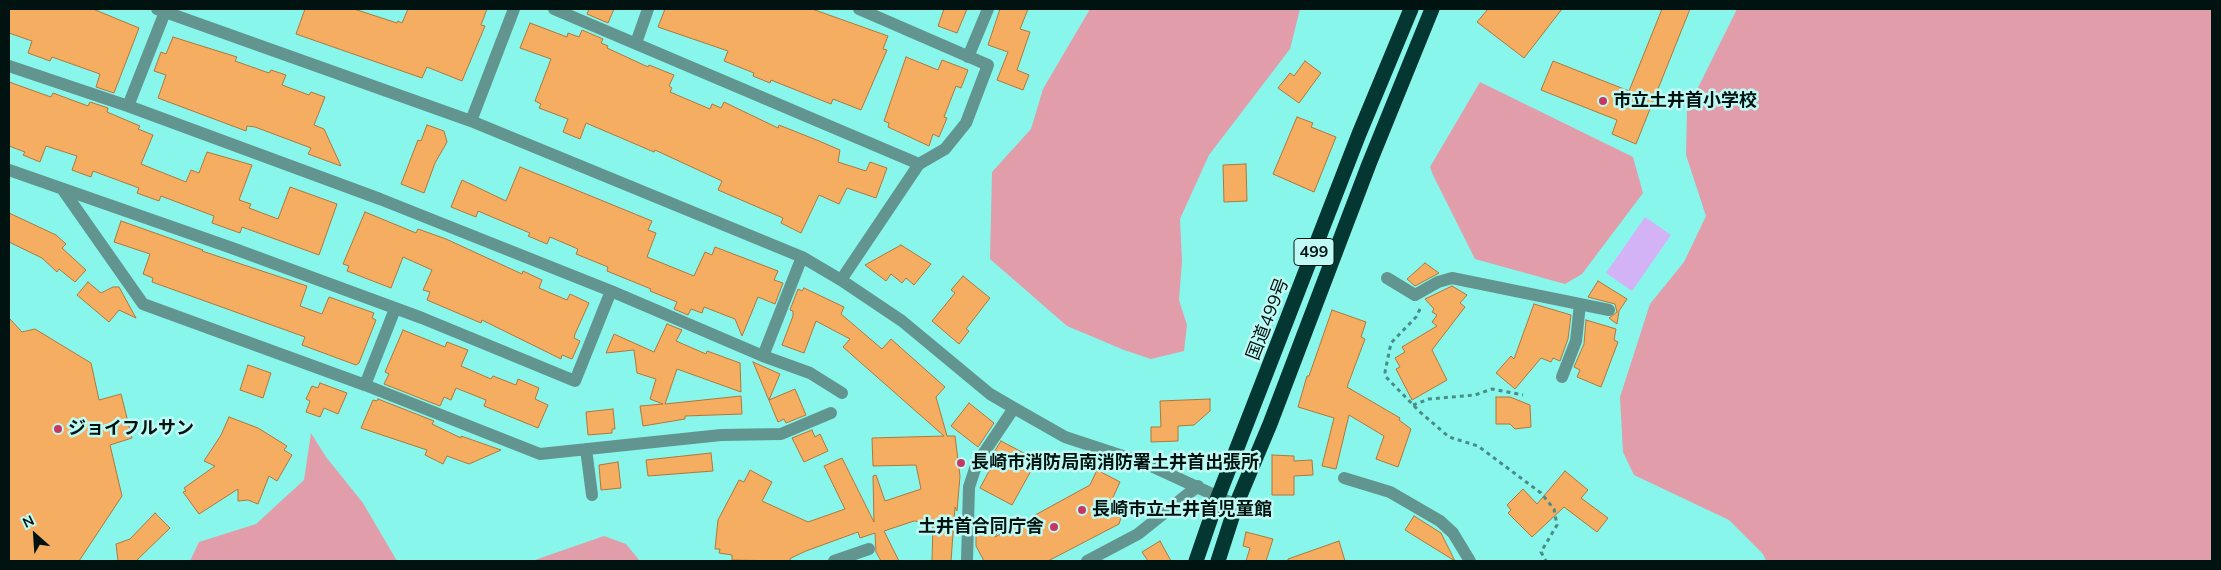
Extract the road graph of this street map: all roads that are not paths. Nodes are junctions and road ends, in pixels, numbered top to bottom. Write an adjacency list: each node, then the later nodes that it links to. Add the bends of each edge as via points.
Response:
1 (514, 9): 14 (street)
2 (554, 9): 10 (street)
3 (648, 9): 10 (street)
4 (859, 9): 9 (street)
5 (988, 9): 11 (street)
6 (1411, 9): 35 (highway, 国道499号 / 499)
7 (1432, 9): 36 (highway, 499)
8 (161, 10): 13 (street); 14 (street)
9 (884, 14): 11 (street)
10 (636, 43): 15 (street)
11 (968, 57): 15 (street, via 988,65 966,123 945,149)
12 (9, 66): 13 (street)
13 (128, 106): 21 (street, via 380,199)
14 (471, 121): 18 (street)
15 (919, 164): 20 (street)
16 (9, 170): 17 (street)
17 (63, 190): 23 (street); 27 (street, via 142,304)
18 (802, 257): 20 (street); 25 (street)
19 (1387, 278): 22 (street, via 1415,295 1452,278)
20 (840, 280): 29 (street, via 902,321 990,394)
21 (611, 291): 23 (street, via 576,381); 25 (street)
22 (1580, 304): 24 (street); 26 (street, via 1576,341)
23 (394, 308): 27 (street)
24 (1609, 310)
25 (763, 356): 28 (street, via 810,373)
26 (1562, 377)
27 (365, 386): 31 (street, via 540,454)
28 (842, 392)
29 (1014, 408): 33 (street, via 1065,437 1147,464); 39 (street, via 976,463 969,487)
30 (831, 413): 31 (street, via 781,434 720,435)
31 (586, 449): 34 (street)
32 (1344, 478): 43 (street, via 1390,492 1440,521 1453,533)
33 (1198, 486): 35 (street); 40 (street, via 1138,534)
34 (592, 495)
35 (1218, 497): 36 (street); 41 (highway, 国道499号 / 499)
36 (1236, 505): 42 (highway, 499)
37 (869, 549): 38 (street)
38 (834, 561)
39 (967, 561)
40 (1087, 561)
41 (1196, 561)
42 (1218, 561)
43 (1470, 561)

